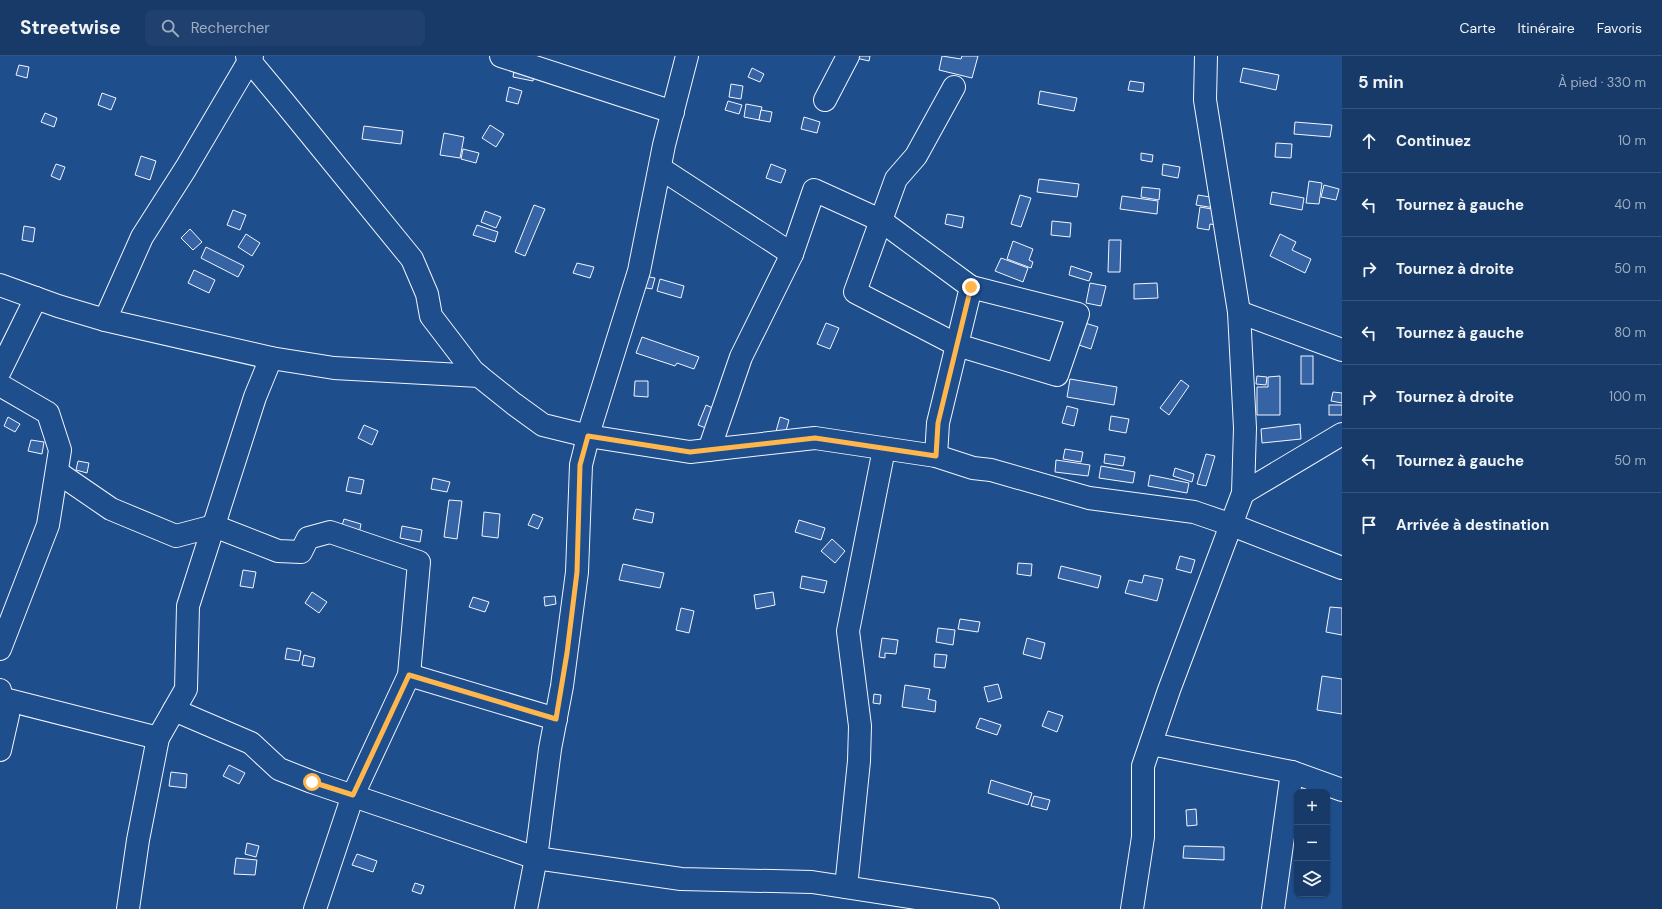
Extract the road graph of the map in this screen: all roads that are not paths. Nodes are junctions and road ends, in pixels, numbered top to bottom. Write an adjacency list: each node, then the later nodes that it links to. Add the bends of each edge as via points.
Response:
1 (501, 56): 8 (street)
2 (688, 56): 8 (street)
3 (848, 56): 7 (street)
4 (1206, 56): 15 (street, via 1205,100)
5 (249, 58): 16 (street, via 186,168 142,237); 21 (street, via 412,259 427,294 431,316)
6 (954, 87): 10 (street, via 916,156 896,179)
7 (826, 100)
8 (673, 112): 9 (street)
9 (660, 168): 11 (street); 24 (street, via 640,271)
10 (880, 220): 11 (street, via 814,190); 13 (street); 17 (street, via 855,292)
11 (792, 254): 26 (street, via 741,357)
12 (0, 285): 14 (street)
13 (971, 287): 17 (street); 17 (street, via 1078,314 1057,375)
14 (36, 298): 16 (street); 20 (street)
15 (1239, 312): 18 (street); 29 (street, via 1245,428)
16 (105, 320): 19 (street)
17 (957, 345): 27 (street, via 938,423)
18 (1342, 350)
19 (271, 358): 21 (street, via 334,368); 31 (street, via 255,397)
20 (0, 371)
21 (479, 376): 24 (street, via 543,425)
22 (0, 385): 28 (street, via 48,413 60,450)
23 (1342, 434): 29 (street)
24 (588, 436): 26 (street, via 690,452); 37 (street, via 580,465 577,572)
25 (884, 449): 26 (street, via 815,438); 27 (street); 45 (street, via 848,631 860,726 859,761)
26 (709, 450)
27 (936, 456): 30 (street, via 1089,498 1194,512)
28 (57, 472): 31 (street, via 111,509 176,536); 33 (street, via 48,525)
29 (1243, 493): 30 (street)
30 (1232, 524): 32 (street); 39 (street)
31 (214, 526): 34 (street, via 278,551 301,552 308,538 330,532 419,562); 36 (street, via 188,606 186,689)
32 (1342, 568)
33 (0, 649)
34 (409, 675): 37 (street); 43 (street)
35 (0, 696): 38 (street); 40 (street, via 8,715)
36 (174, 710): 38 (street); 43 (street, via 251,743 279,769)
37 (556, 719): 44 (street)
38 (158, 738): 46 (street, via 138,840)
39 (1151, 744): 41 (street); 50 (street, via 1143,766 1143,837)
40 (0, 750)
41 (1292, 772): 42 (street); 51 (street)
42 (1342, 790)
43 (353, 795): 44 (street); 47 (street)
44 (536, 858): 45 (street, via 681,878 812,882); 48 (street)
45 (846, 888): 49 (street)
46 (128, 909)
47 (315, 909)
48 (526, 909)
49 (988, 909)
50 (1132, 909)
51 (1274, 909)

